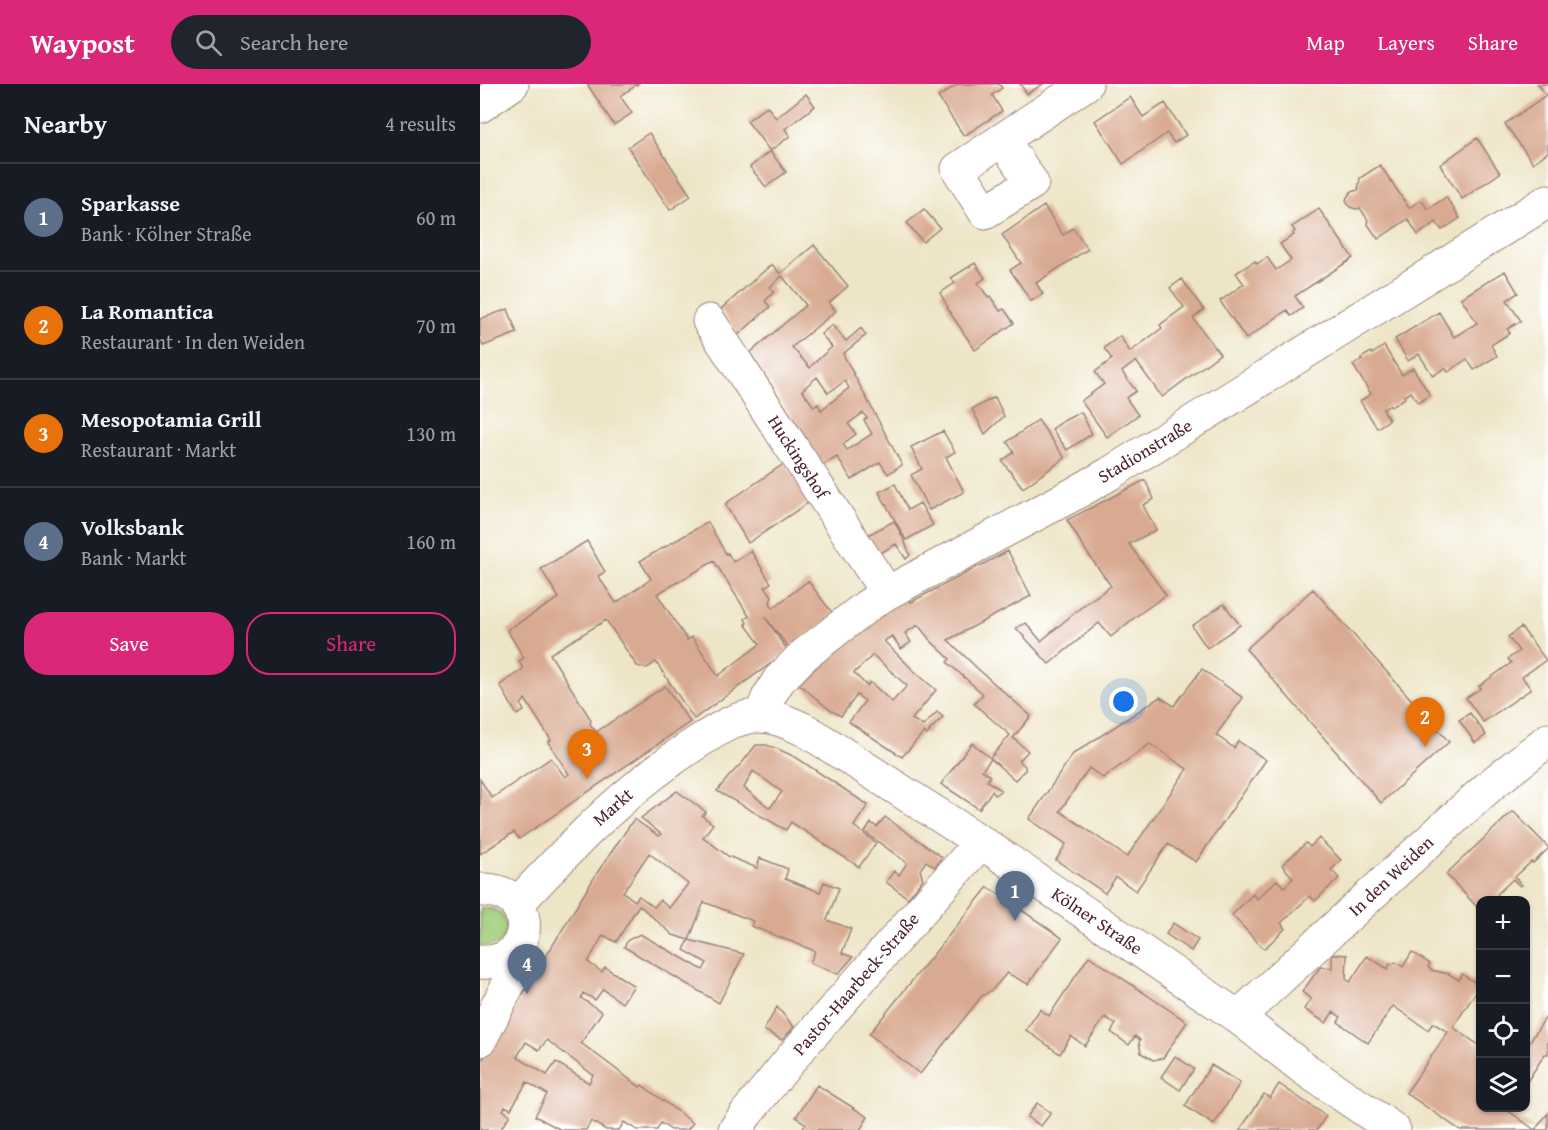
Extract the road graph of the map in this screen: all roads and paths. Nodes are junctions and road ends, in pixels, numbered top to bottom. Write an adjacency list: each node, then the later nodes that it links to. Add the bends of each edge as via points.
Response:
1 (512, 84): 3 (street)
2 (1086, 84): 4 (street)
3 (480, 106)
4 (1003, 140)
5 (1548, 201): 7 (street, Stadionstraße, via 1109,474)
6 (710, 321): 7 (street, Huckingshof)
7 (887, 593): 8 (street, Stadionstraße, via 791,668 772,690)
8 (761, 716): 9 (street, Kölner Straße); 11 (street, Kölner Straße, via 783,720 807,731)
9 (723, 727): 13 (street, Markt, via 621,799 584,832)
10 (1548, 740): 15 (street, In den Weiden, via 1464,809)
11 (981, 842): 15 (street, Kölner Straße); 17 (street, Pastor-Haarbeck-Straße, via 799,1049)
12 (480, 890): 13 (street, via 500,892)
13 (517, 904): 14 (street, via 524,927 522,939 515,950)
14 (493, 960): 16 (street, via 510,981)
15 (1238, 1017): 18 (street, Kölner Straße, via 1303,1068)
16 (480, 1040)
17 (735, 1130)
18 (1394, 1130)

